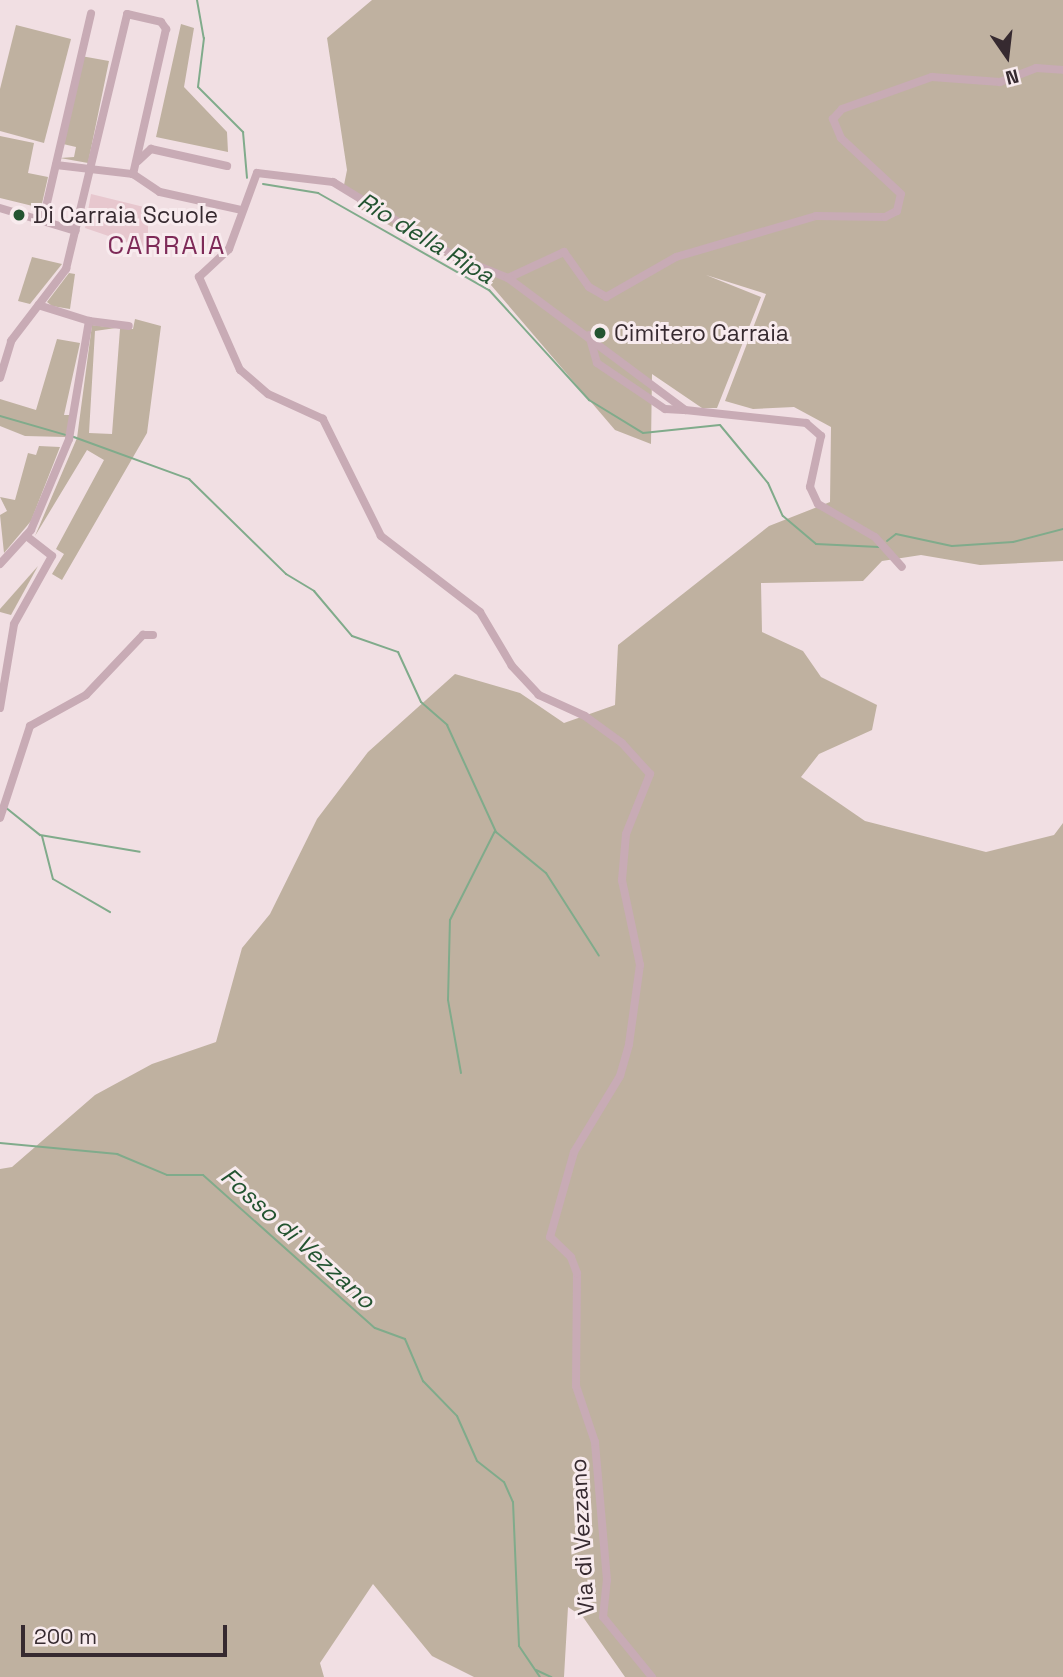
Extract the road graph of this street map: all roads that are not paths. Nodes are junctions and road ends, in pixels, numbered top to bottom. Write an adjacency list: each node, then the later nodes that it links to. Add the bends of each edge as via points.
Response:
1 (91, 13): 6 (street)
2 (1063, 70): 14 (street, via 1036,68 1000,82 932,77 842,108 833,119 841,138 901,194 897,211 885,217 816,216 676,257 606,297 589,287 564,252)
3 (142, 140): 4 (street); 5 (street); 8 (street, via 166,29 161,22 127,15)
4 (152, 149): 5 (street); 7 (street)
5 (137, 163): 9 (street)
6 (56, 165): 8 (street); 12 (street)
7 (227, 166)
8 (91, 173): 9 (street); 13 (street)
9 (133, 174): 11 (street, via 160,192)
10 (0, 208): 12 (street)
11 (242, 210): 14 (street, via 263,170 332,181 456,257); 30 (street, Via di Vezzano, via 229,249 199,277 240,370 268,394 323,419 382,536 480,612 512,666 539,695 613,736 650,774 626,834 622,880 640,965 629,1044 621,1076 574,1152 551,1237 571,1257 577,1273 576,1386 595,1442 607,1580 603,1617)
12 (43, 220): 13 (street)
13 (76, 231): 15 (street, via 66,269)
14 (508, 278): 18 (street)
15 (38, 304): 16 (street); 20 (street, via 11,341)
16 (89, 321): 17 (street); 23 (street, via 69,439)
17 (130, 326)
18 (589, 335): 19 (street); 21 (street, via 597,363)
19 (631, 367): 21 (street); 22 (street)
20 (0, 378)
21 (622, 380): 22 (street, via 665,409)
22 (685, 410): 25 (street, via 806,423 821,436 810,487 818,505 875,537)
23 (26, 536): 24 (street); 27 (street, via 52,556 14,624)
24 (0, 564)
25 (902, 567)
26 (153, 635): 29 (street, via 143,635 86,695 30,726)
27 (0, 690): 28 (street)
28 (0, 708)
29 (0, 818)
30 (652, 1677)

